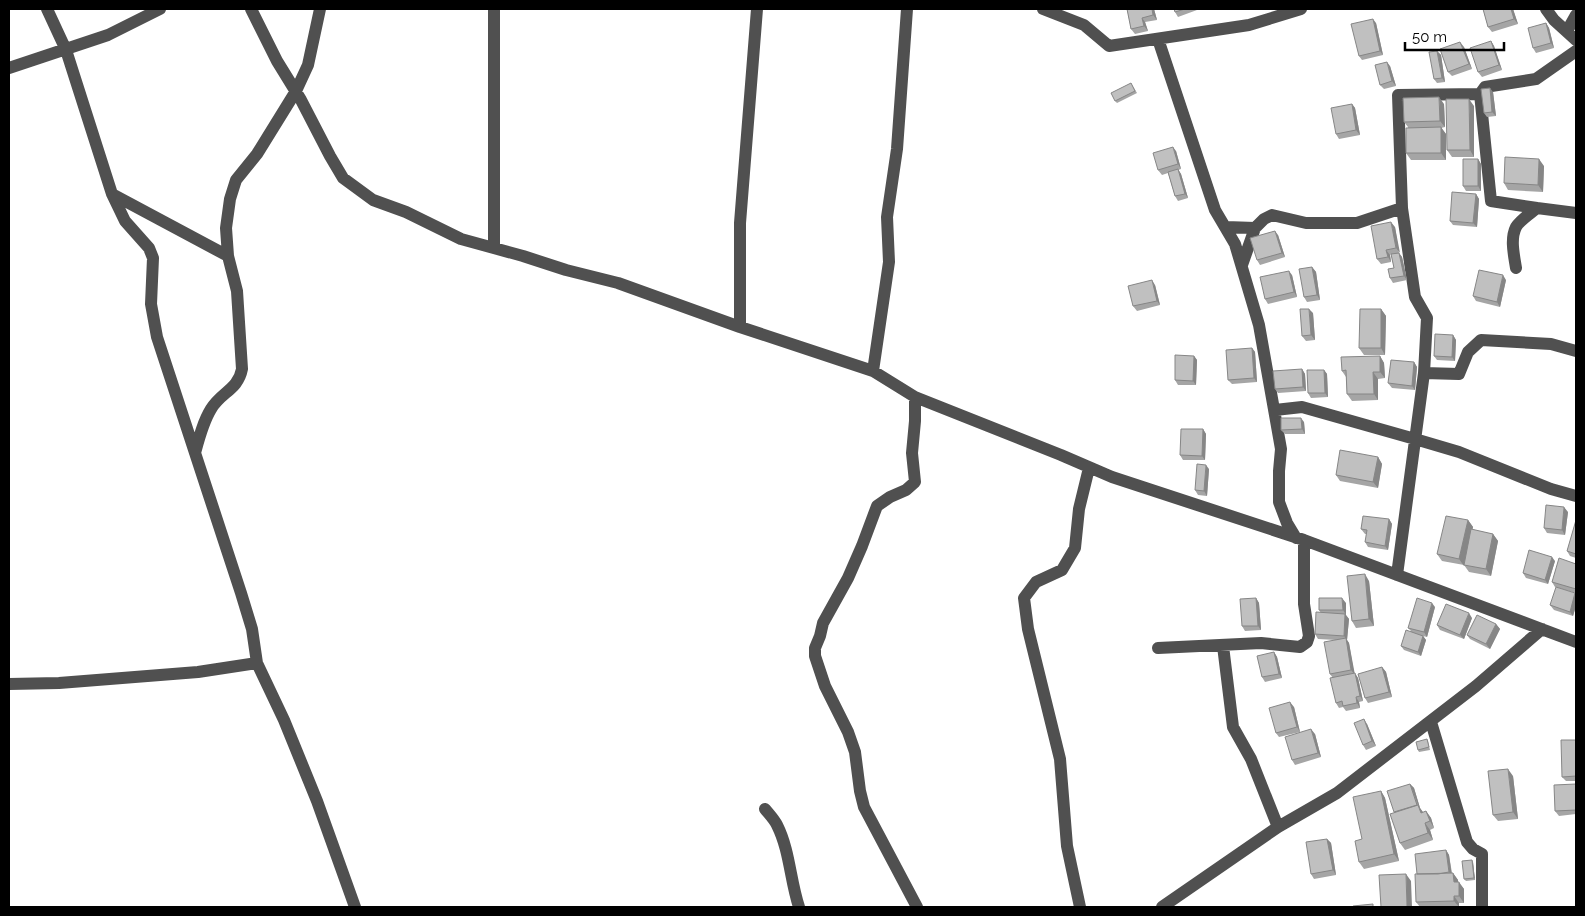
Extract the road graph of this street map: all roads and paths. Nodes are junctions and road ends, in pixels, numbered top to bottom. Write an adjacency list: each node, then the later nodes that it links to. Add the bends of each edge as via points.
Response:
1 (48, 9): 15 (street)
2 (160, 9): 15 (street, via 108,35)
3 (251, 9): 18 (street, via 277,62)
4 (320, 9): 18 (street, via 308,66)
5 (494, 9): 26 (street)
6 (757, 9): 30 (street, via 740,224)
7 (907, 9): 32 (street, via 887,217 889,262)
8 (1044, 9): 13 (street, via 1084,25 1109,46)
9 (1302, 9): 13 (street, via 1250,26)
10 (1546, 9): 12 (street)
11 (1576, 15): 12 (street)
12 (1567, 31): 14 (street)
13 (1158, 39): 24 (street, via 1215,210)
14 (1576, 40)
15 (66, 50): 17 (street); 20 (street)
16 (1576, 51): 19 (street, via 1536,78 1485,87)
17 (11, 64)
18 (296, 91): 26 (street, via 343,178 373,200 461,239); 27 (street, via 257,154 236,180 226,228)
19 (1480, 94): 21 (street, via 1398,95); 22 (street, via 1491,201)
20 (112, 194): 27 (street); 37 (street, via 125,221 149,248 153,258 151,304 158,337)
21 (1402, 208): 25 (street, via 1357,223 1306,224 1272,215); 33 (street, via 1415,297 1427,318)
22 (1537, 208): 23 (street); 29 (street, via 1516,227 1513,241)
23 (1576, 213)
24 (1226, 227): 25 (street); 28 (street)
25 (1255, 228): 28 (street)
26 (494, 248): 30 (street, via 618,283)
27 (228, 256): 37 (street, via 237,291 242,369 240,379 212,408)
28 (1242, 265): 35 (street, via 1259,325)
29 (1516, 268)
30 (740, 327): 32 (street)
31 (1576, 351): 33 (street, via 1551,344 1481,340 1468,352 1459,374)
32 (873, 371): 34 (street)
33 (1424, 373): 36 (street)
34 (915, 397): 38 (street); 53 (street, via 912,453 915,482 877,506 851,570 823,623 815,656 855,752 864,807)
35 (1275, 410): 36 (street, via 1302,407); 40 (street, via 1281,448 1279,502 1287,523)
36 (1415, 439): 39 (street); 41 (street)
37 (195, 453): 46 (street, via 252,629)
38 (1089, 468): 40 (street); 54 (street, via 1079,509 1075,548 1062,570 1036,582 1024,598 1028,629 1060,759 1067,846)
39 (1576, 496)
40 (1300, 539): 41 (street); 44 (street, via 1307,642 1300,647 1261,643)
41 (1397, 575): 42 (street)
42 (1542, 629): 43 (street); 48 (street)
43 (1576, 642)
44 (1223, 646): 45 (street); 50 (street, via 1233,727 1251,759)
45 (1158, 648)
46 (257, 663): 47 (street, via 198,672); 51 (street, via 284,720)
47 (9, 684)
48 (1431, 722): 50 (street, via 1337,794); 56 (street, via 1466,842 1482,854)
49 (765, 809): 52 (street, via 784,842)
50 (1278, 827): 55 (street)
51 (355, 907)
52 (799, 907)
53 (917, 907)
54 (1080, 907)
55 (1162, 907)
56 (1482, 907)

